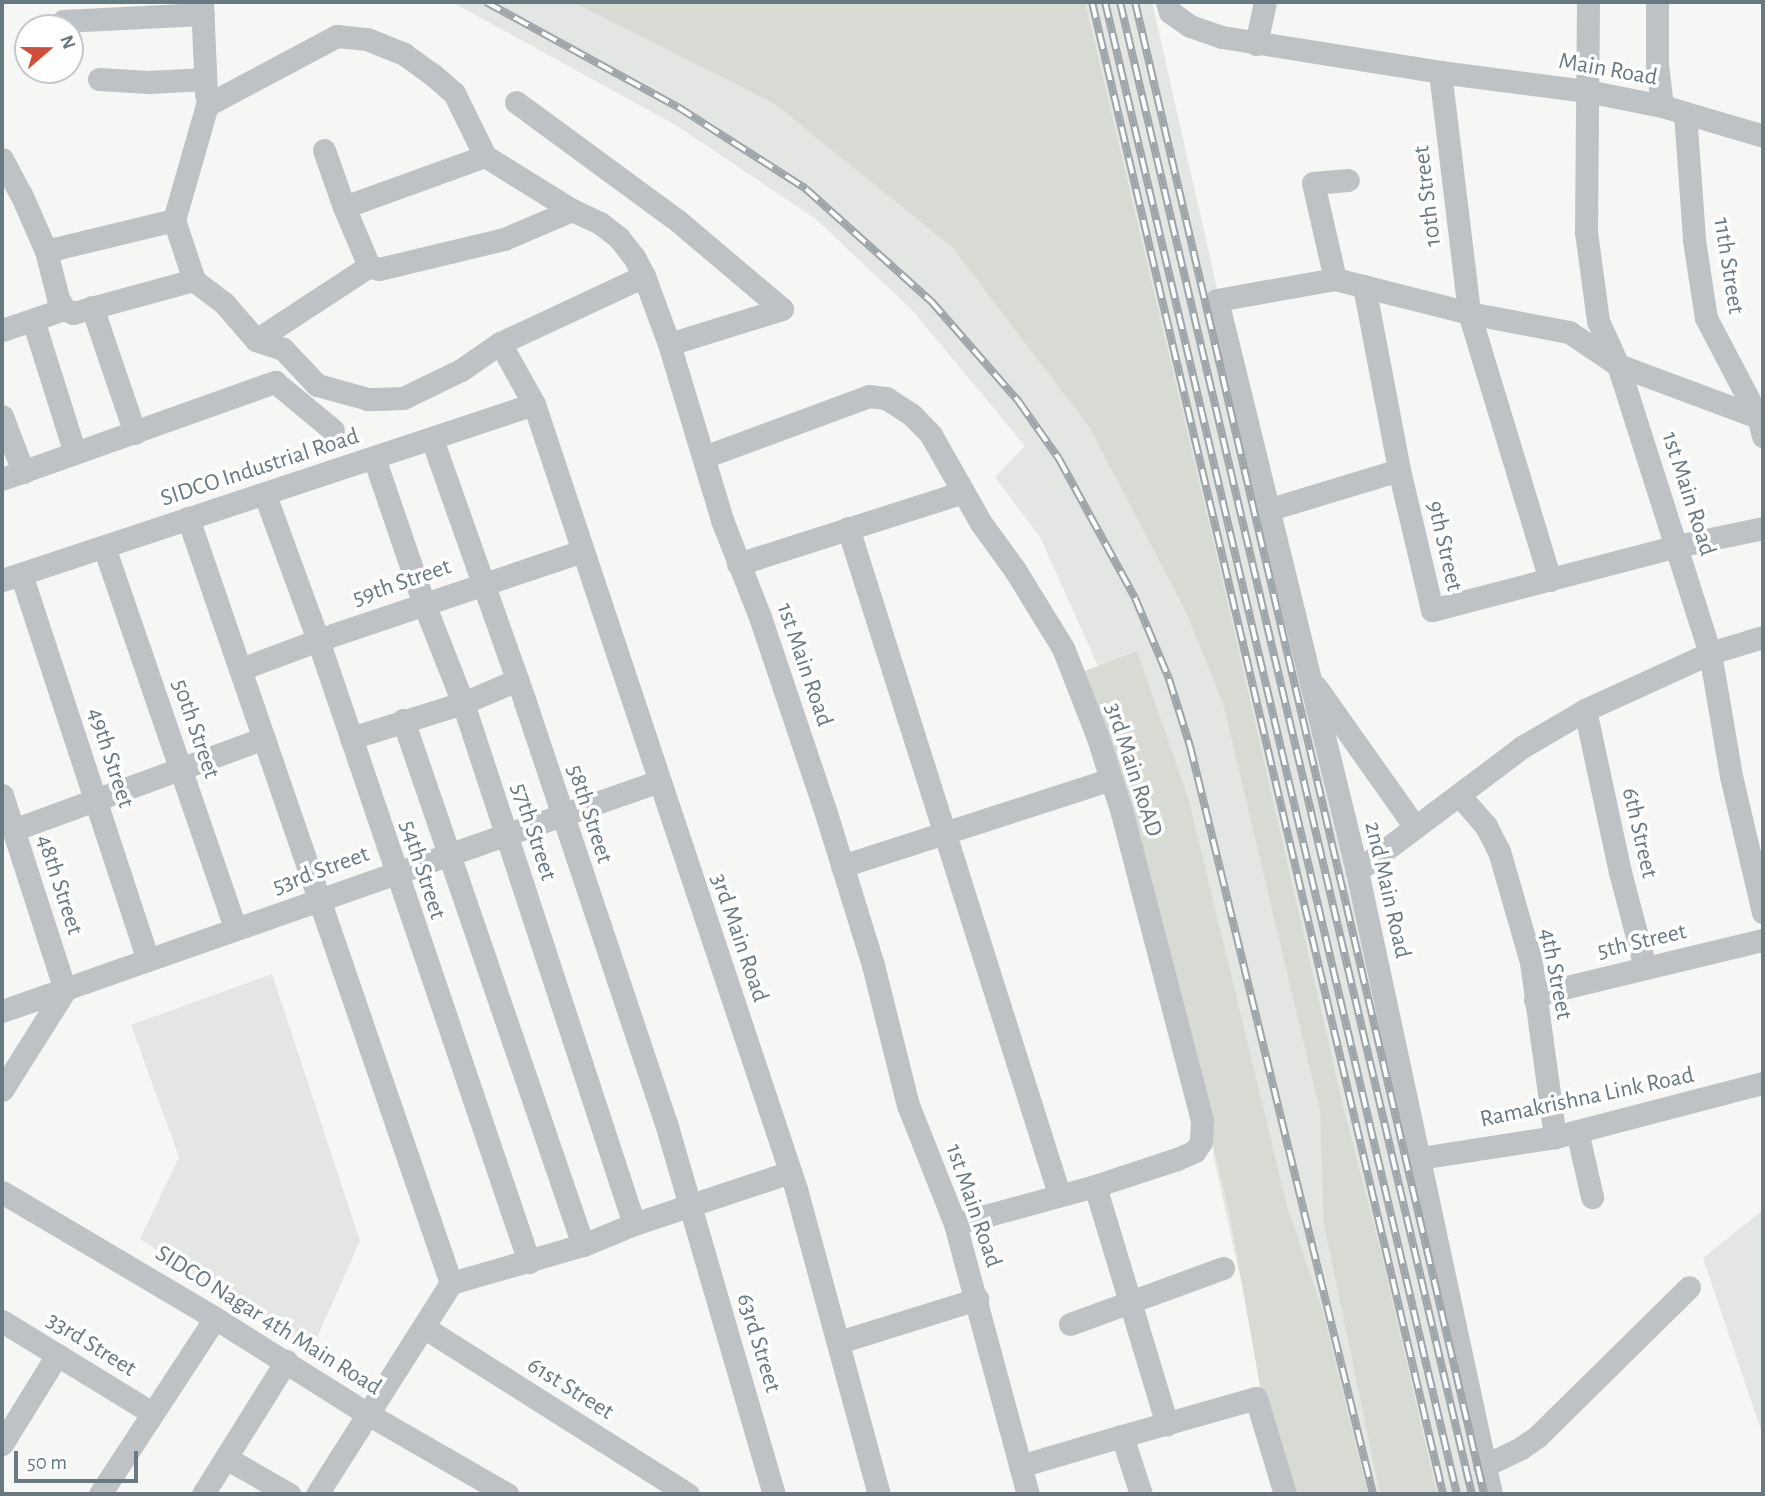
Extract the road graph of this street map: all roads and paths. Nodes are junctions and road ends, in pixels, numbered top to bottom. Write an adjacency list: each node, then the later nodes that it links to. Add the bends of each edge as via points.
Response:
1 (1167, 2): 7 (street, Main Road, via 1170,12 1190,26)
2 (1265, 2): 7 (street)
3 (1588, 2): 11 (street, 1st Main Road)
4 (1657, 2): 14 (street)
5 (202, 8): 6 (street); 10 (street)
6 (84, 19)
7 (1256, 44): 8 (street, Main Road)
8 (1440, 72): 11 (street, Main Road); 32 (street, 10th Street)
9 (99, 79): 10 (street)
10 (205, 79): 13 (street)
11 (1587, 91): 14 (street, Main Road); 38 (street, 1st Main Road, via 1586,232 1598,321)
12 (516, 102): 37 (street, via 678,220 782,309)
13 (207, 105): 18 (street, via 337,36 366,39 404,54 454,93); 23 (street)
14 (1662, 106): 15 (street, Main Road)
15 (1685, 113): 16 (street, Main Road); 42 (street, 11th Street, via 1694,240 1706,318)
16 (1763, 136)
17 (324, 149): 21 (street)
18 (485, 156): 21 (street); 22 (street, 1st Main Road)
19 (2, 159): 24 (street)
20 (1348, 180): 27 (street, via 1313,183)
21 (344, 207): 25 (street)
22 (572, 210): 25 (street, via 504,239 379,269); 26 (street, 1st Main Road, via 619,238)
23 (174, 220): 24 (street); 28 (street)
24 (46, 251): 31 (street)
25 (369, 266): 35 (street)
26 (644, 276): 36 (street); 37 (street, 1st Main Road)
27 (1335, 279): 29 (street); 54 (street, 2nd Main Road, via 1217,300)
28 (194, 280): 30 (street); 35 (street, via 224,303)
29 (1364, 286): 32 (street); 50 (street, 9th Street)
30 (92, 307): 31 (street, via 73,313); 44 (street)
31 (64, 309): 33 (street)
32 (1469, 313): 38 (street, via 1569,332); 63 (street, 10th Street)
33 (33, 320): 34 (street); 46 (street)
34 (2, 330)
35 (256, 340): 39 (street, via 283,349)
36 (500, 343): 39 (street, via 461,370 403,398 368,399); 40 (street, 3rd Main Road)
37 (668, 344): 47 (street, 1st Main Road)
38 (1618, 365): 42 (street); 58 (street, 1st Main Road)
39 (317, 385): 43 (street)
40 (534, 404): 45 (street, SIDCO Industrial Road); 60 (street, 3rd Main Road)
41 (2, 416): 51 (street)
42 (1760, 426)
43 (333, 430): 44 (street, via 275,382); 49 (street)
44 (135, 433): 46 (street)
45 (432, 439): 48 (street, SIDCO Industrial Road); 64 (street, 58th Street)
46 (75, 453): 51 (street)
47 (704, 457): 52 (street, 3rd Main RoAD, via 869,396 886,398 911,414 930,435); 61 (street, 1st Main Road)
48 (374, 458): 49 (street, SIDCO Industrial Road); 65 (street, 57th Street)
49 (351, 465): 53 (street, SIDCO Industrial Road)
50 (1399, 470): 54 (street); 63 (street, 9th Street, via 1432,611)
51 (12, 475)
52 (963, 492): 56 (street); 78 (street, 3rd Main RoAD, via 1063,648)
53 (265, 495): 55 (street, SIDCO Industrial Road); 67 (street, 54th Street)
54 (1267, 510): 70 (street, 2nd Main Road)
55 (188, 518): 59 (street, SIDCO Industrial Road); 69 (street)
56 (848, 528): 61 (street); 87 (street)
57 (1763, 528): 58 (street, 9th Street)
58 (1677, 546): 63 (street, 9th Street); 68 (street, 1st Main Road)
59 (104, 547): 62 (street, SIDCO Industrial Road); 77 (street, 50th Street)
60 (582, 551): 64 (street, 59th Street); 79 (street, 3rd Main Road)
61 (738, 564): 89 (street, 1st Main Road, via 779,672)
62 (11, 577): 82 (street, 49th Street)
63 (1550, 580)
64 (484, 583): 65 (street, 59th Street); 71 (street, 58th Street)
65 (424, 604): 67 (street, 59th Street); 72 (street, 57th Street)
66 (1763, 638): 68 (street)
67 (318, 640): 69 (street, 59th Street); 76 (street, 54th Street)
68 (1710, 653): 73 (street); 93 (street, 1st Main Road, via 1731,776)
69 (241, 669): 75 (street)
70 (1309, 677): 84 (street); 91 (street, 2nd Main Road)
71 (517, 680): 72 (street); 83 (street, 58th Street)
72 (463, 703): 74 (street); 86 (street, 57th Street)
73 (1585, 710): 81 (street, via 1522,747); 97 (street, 6th Street)
74 (403, 720): 76 (street); 88 (street)
75 (264, 738): 77 (street); 92 (street)
76 (351, 738): 90 (street, 54th Street)
77 (180, 768): 82 (street); 94 (street, 50th Street)
78 (1111, 779): 87 (street); 106 (street, 3rd Main RoAD, via 1202,1120 1201,1142 1195,1151)
79 (659, 781): 83 (street, 53rd Street); 105 (street, 3rd Main Road)
80 (2, 795): 85 (street, 48th Street)
81 (1459, 795): 84 (street); 99 (street, 4th Street, via 1486,826 1499,851 1531,962)
82 (96, 798): 85 (street); 96 (street, 49th Street)
83 (561, 816): 86 (street, 53rd Street); 110 (street, 58th Street)
84 (1415, 827): 91 (street)
85 (13, 830): 98 (street, 48th Street)
86 (506, 834): 88 (street, 53rd Street); 111 (street, 57th Street)
87 (942, 834): 89 (street); 108 (street)
88 (450, 853): 90 (street, 53rd Street); 113 (street)
89 (842, 866): 112 (street, 1st Main Road, via 873,965 908,1105)
90 (395, 872): 92 (street, 53rd Street); 114 (street, 54th Street)
91 (1357, 872): 104 (street, 2nd Main Road)
92 (320, 900): 94 (street, 53rd Street); 116 (street)
93 (1763, 912)
94 (235, 928): 96 (street, 53rd Street)
95 (1763, 940): 97 (street, 5th Street)
96 (148, 960): 98 (street, 53rd Street)
97 (1645, 967): 99 (street, 5th Street, via 1546,992)
98 (65, 990): 100 (street, 53rd Street); 102 (street)
99 (1535, 1000): 103 (street, 4th Street)
100 (2, 1012)
101 (1763, 1083): 103 (street, Ramakrishna Link Road)
102 (2, 1090)
103 (1566, 1134): 104 (street, Ramakrishna Link Road); 109 (street, 4th Street)
104 (1420, 1158): 134 (street, 2nd Main Road)
105 (790, 1172): 110 (street); 124 (street, 3rd Main Road)
106 (1095, 1186): 108 (street, 3rd Main RoAD); 119 (street)
107 (2, 1192): 120 (street, SIDCO Nagar 4th Main Road)
108 (1059, 1194): 112 (street, 3rd Main RoAD)
109 (1592, 1198)
110 (690, 1206): 111 (street); 141 (street, 63rd Street)
111 (634, 1224): 113 (street)
112 (955, 1224): 118 (street, 1st Main Road)
113 (583, 1245): 114 (street)
114 (529, 1262): 116 (street)
115 (1223, 1268): 119 (street)
116 (451, 1283): 123 (street)
117 (1689, 1287): 134 (street, via 1538,1436)
118 (976, 1299): 124 (street); 133 (street, 1st Main Road)
119 (1132, 1302): 122 (street); 129 (street)
120 (215, 1318): 126 (street, SIDCO Nagar 4th Main Road); 127 (street)
121 (2, 1321): 125 (street, 33rd Street)
122 (1070, 1324)
123 (425, 1328): 128 (street); 140 (street, 61st Street)
124 (839, 1342): 142 (street, 3rd Main Road)
125 (57, 1355): 127 (street, 33rd Street); 131 (street)
126 (286, 1361): 128 (street, SIDCO Nagar 4th Main Road); 132 (street)
127 (152, 1413): 135 (street)
128 (366, 1413): 138 (street); 139 (street, SIDCO Nagar 4th Main Road)
129 (1167, 1424): 130 (street); 145 (street, via 1256,1398)
130 (1122, 1436): 133 (street); 144 (street)
131 (2, 1444)
132 (226, 1458): 136 (street); 137 (street)
133 (1020, 1466): 143 (street, 1st Main Road)
134 (1484, 1466): 146 (street, 2nd Main Road)
135 (100, 1494)
136 (203, 1494)
137 (289, 1494)
138 (317, 1494)
139 (508, 1494)
140 (688, 1494)
141 (774, 1494)
142 (879, 1494)
143 (1028, 1494)
144 (1140, 1494)
145 (1285, 1494)
146 (1491, 1494)

